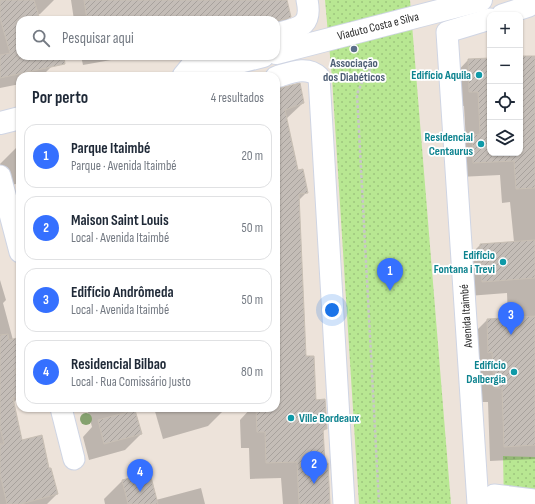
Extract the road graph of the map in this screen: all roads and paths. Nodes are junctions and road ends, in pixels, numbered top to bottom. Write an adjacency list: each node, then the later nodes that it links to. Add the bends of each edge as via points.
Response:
1 (481, 0): 7 (street, Viaduto Costa e Silva)
2 (535, 0): 4 (street, via 529,6)
3 (307, 10): 6 (street, via 302,27)
4 (511, 12)
5 (487, 20): 20 (street, Avenida Itaimbé, via 447,32)
6 (280, 33)
7 (280, 52)
8 (196, 60): 11 (street)
9 (248, 60): 12 (street)
10 (370, 69): 23 (path, via 357,94)
11 (187, 72)
12 (200, 72)
13 (280, 76): 22 (street, via 302,70 314,72 319,77)
14 (16, 119): 15 (street)
15 (0, 123)
16 (0, 176): 17 (street)
17 (16, 237)
18 (62, 412): 19 (street)
19 (74, 459)
20 (486, 499): 21 (street)
21 (535, 500)
22 (344, 504)
23 (379, 504)

